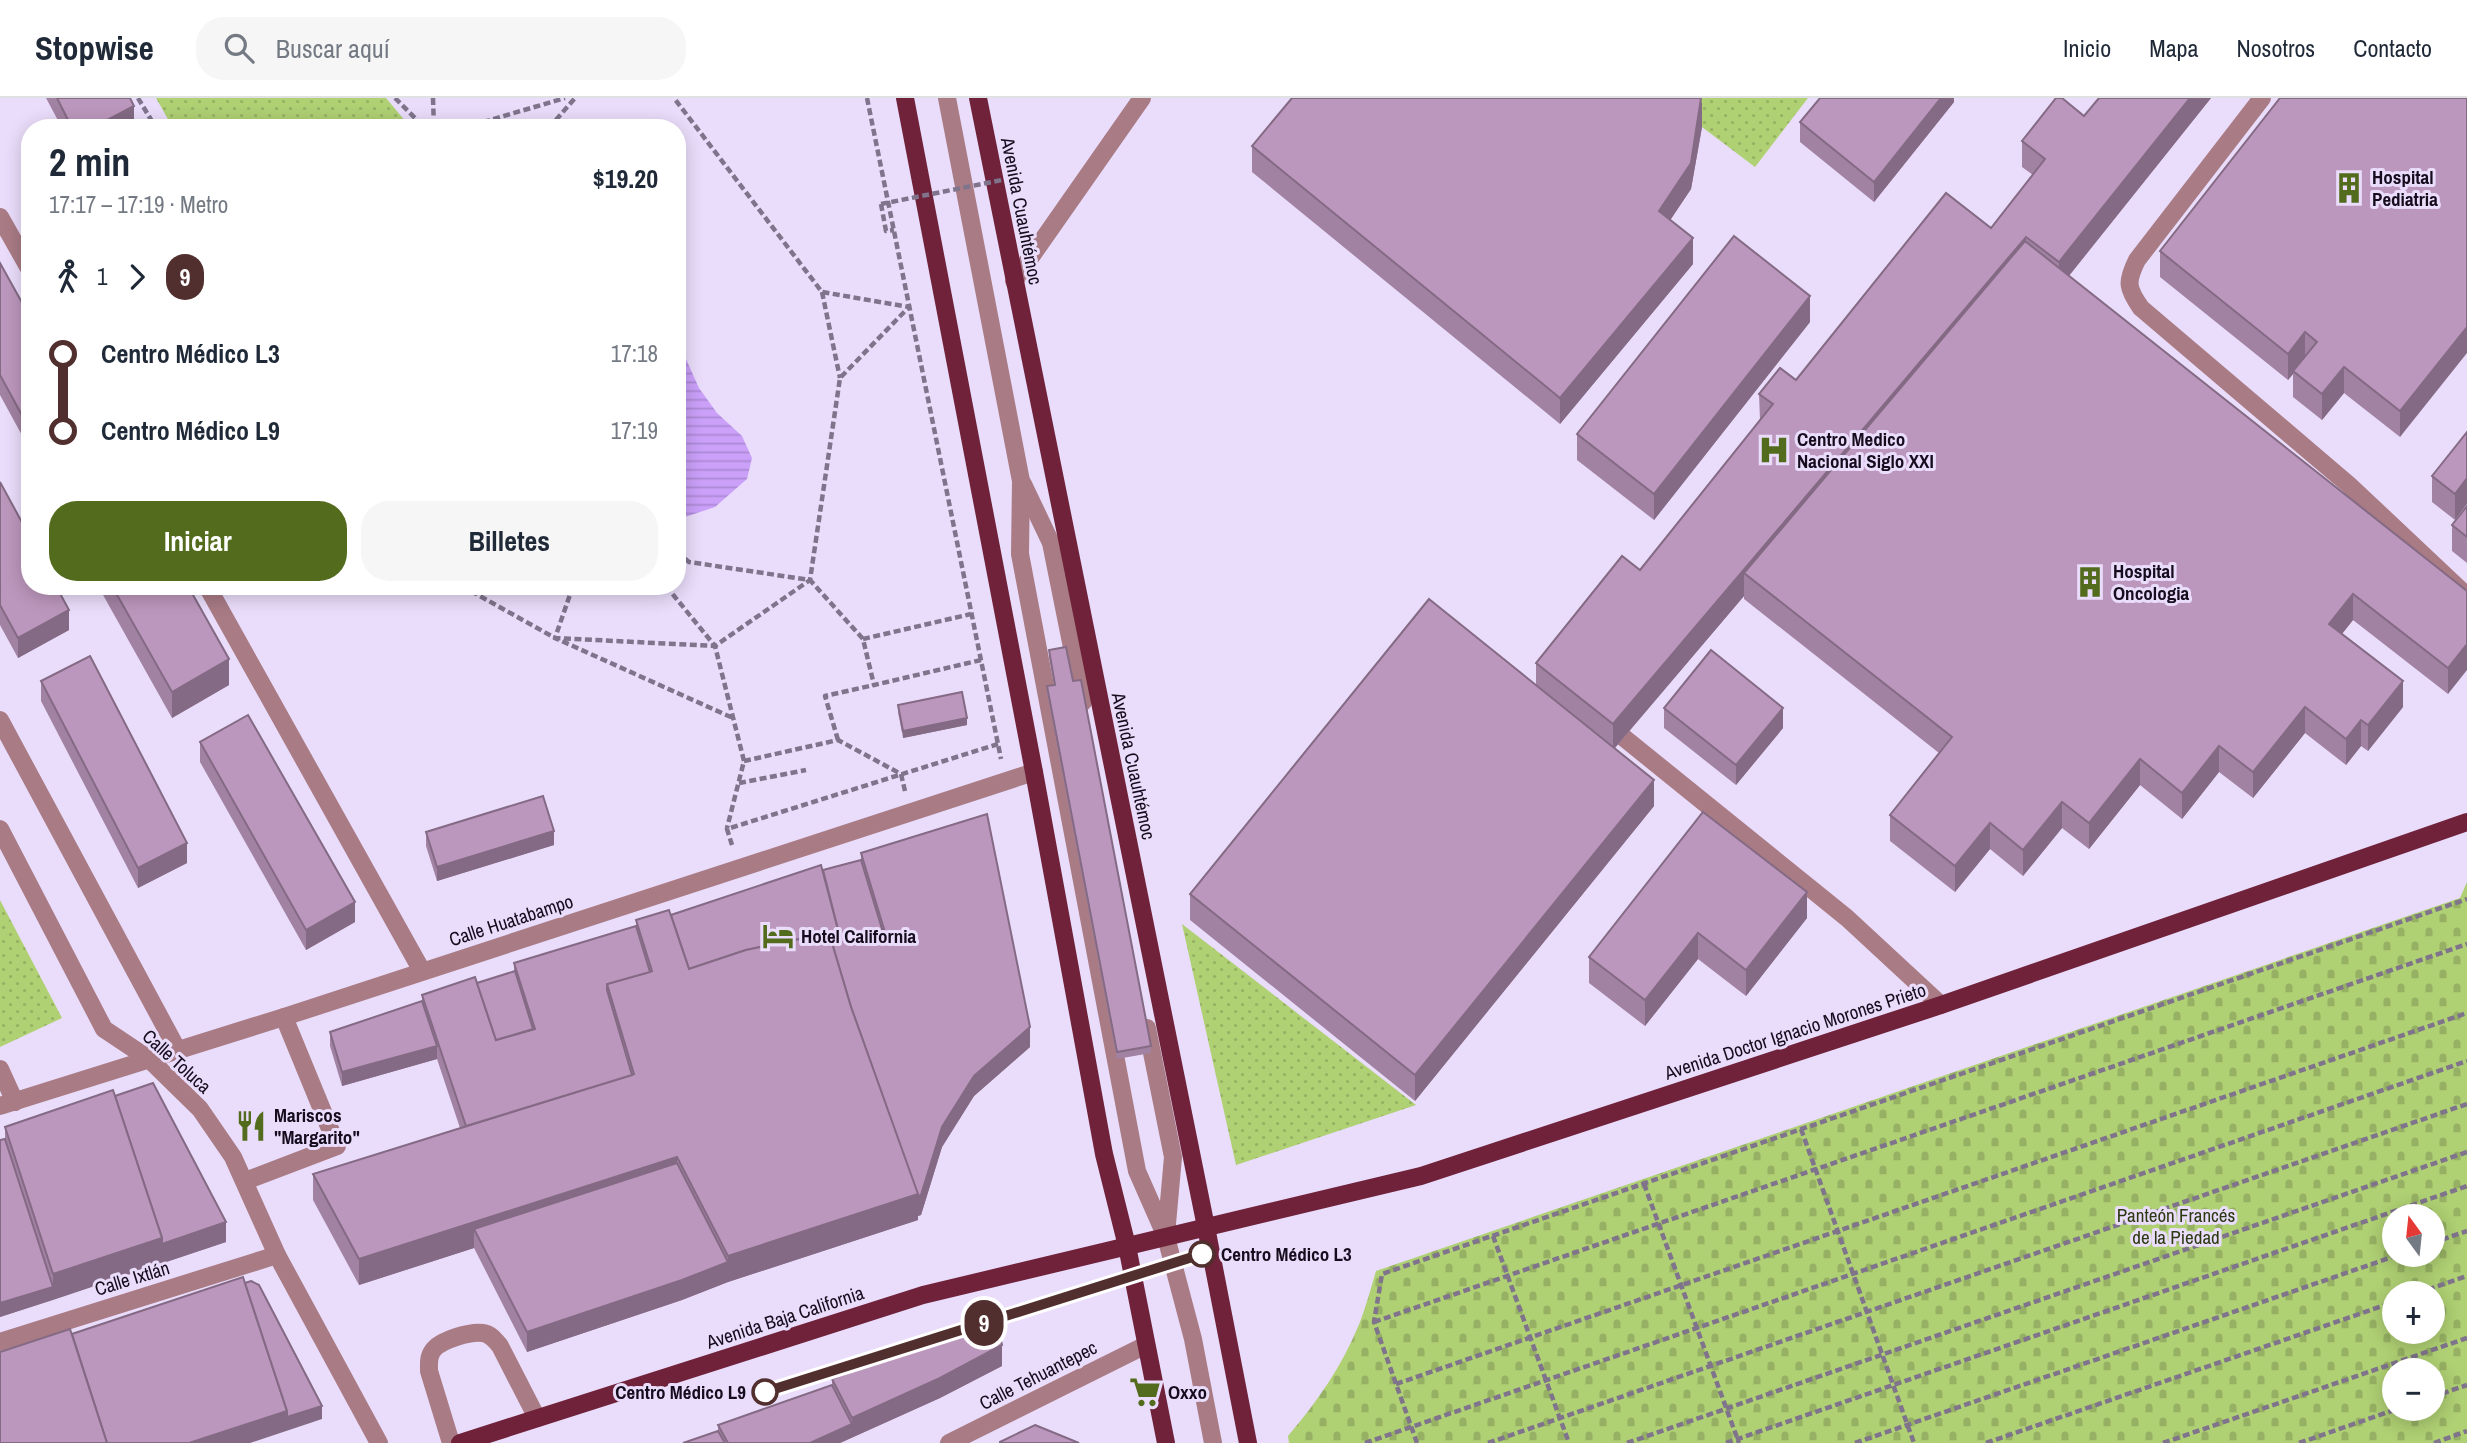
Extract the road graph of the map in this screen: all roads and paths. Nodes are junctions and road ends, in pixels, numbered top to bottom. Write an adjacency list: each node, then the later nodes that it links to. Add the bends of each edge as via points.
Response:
1 (138, 98): 13 (path)
2 (395, 98): 14 (path)
3 (433, 98): 15 (path)
4 (565, 98): 16 (path)
5 (575, 98): 17 (path)
6 (674, 98): 23 (path)
7 (867, 98): 20 (path)
8 (905, 98): 47 (main road)
9 (947, 98): 26 (street)
10 (978, 98): 22 (main road, Avenida Cuauhtémoc)
11 (1142, 98): 22 (street)
12 (2262, 98): 33 (street, via 2137,260 2129,276 2130,292 2141,307 2349,485)
13 (151, 119)
14 (416, 119)
15 (434, 119)
16 (494, 119)
17 (557, 119)
18 (1002, 180): 20 (path, bridge, via 881,204 886,231)
19 (0, 217): 21 (street)
20 (894, 230): 24 (path)
21 (21, 254)
22 (1014, 281): 77 (main road, Avenida Cuauhtémoc)
23 (822, 292): 24 (path); 25 (path)
24 (909, 307): 25 (path); 34 (path)
25 (840, 378): 28 (path)
26 (1021, 481): 52 (street, via 1051,543); 81 (street, via 1020,554 1133,1151)
27 (686, 560): 28 (path)
28 (810, 580): 36 (path); 37 (path)
29 (212, 595): 59 (street)
30 (478, 595): 35 (path)
31 (570, 595): 35 (path)
32 (673, 595): 37 (path)
33 (2467, 596)
34 (972, 614): 36 (path); 38 (path)
35 (555, 638): 37 (path); 40 (path)
36 (863, 639): 39 (path)
37 (715, 646): 40 (path)
38 (981, 660): 39 (path); 44 (path)
39 (874, 685): 43 (path, via 825,696)
40 (733, 718): 45 (path)
41 (0, 720): 64 (street, Calle Toluca)
42 (1623, 737): 60 (street, via 1847,918)
43 (838, 740): 45 (path); 48 (path)
44 (998, 744): 48 (path); 49 (path)
45 (744, 761): 50 (path)
46 (806, 770): 50 (path)
47 (1034, 772): 49 (street, Calle Huatabampo); 83 (main road, via 1104,1154)
48 (901, 774): 51 (path); 55 (path)
49 (1005, 780): 51 (street, Calle Huatabampo)
50 (738, 783): 55 (path)
51 (909, 811): 56 (street, Calle Huatabampo)
52 (1105, 816)
53 (2467, 822): 60 (main road, Avenida Doctor Ignacio Morones Prieto)
54 (0, 829): 65 (street, Calle Toluca, via 104,1029)
55 (727, 829): 56 (path)
56 (738, 867): 59 (street, Calle Huatabampo)
57 (2467, 899): 70 (path)
58 (2467, 944): 72 (path)
59 (422, 971): 63 (street, Calle Huatabampo)
60 (1941, 1004): 77 (main road, Avenida Doctor Ignacio Morones Prieto, via 1421,1176)
61 (1143, 1007): 81 (street, via 1172,1157)
62 (2467, 1013): 78 (path)
63 (284, 1017): 64 (street, Calle Huatabampo); 73 (street, via 337,1146)
64 (177, 1049): 65 (street, Calle Huatabampo)
65 (149, 1059): 68 (street, Calle Huatabampo); 73 (street, Calle Toluca, via 200,1108)
66 (2467, 1061): 86 (path)
67 (0, 1069): 68 (street)
68 (7, 1104)
69 (2467, 1104): 92 (path)
70 (1801, 1129): 72 (path); 74 (path)
71 (2467, 1152): 99 (path)
72 (1815, 1169): 76 (path); 78 (path)
73 (245, 1181): 84 (street, Calle Toluca)
74 (1644, 1184): 76 (path); 80 (path)
75 (2467, 1186): 103 (path)
76 (1658, 1223): 87 (path); 90 (path)
77 (1206, 1227): 81 (main road, Avenida Doctor Ignacio Morones Prieto); 120 (main road, Avenida Cuauhtémoc)
78 (1838, 1231): 86 (path); 90 (path)
79 (2467, 1231): 82 (path)
80 (1493, 1236): 87 (path); 93 (path, via 1382,1274)
81 (1166, 1237): 83 (main road, Avenida Doctor Ignacio Morones Prieto); 119 (street, via 1193,1339)
82 (2445, 1239)
83 (1127, 1246): 98 (main road); 108 (main road, Avenida Baja California, via 923,1295)
84 (278, 1255): 97 (street, Calle Ixtlán); 114 (street, Calle Toluca)
85 (2382, 1261): 110 (path)
86 (1853, 1274): 92 (path); 94 (path)
87 (1508, 1276): 93 (path); 95 (path)
88 (2467, 1276): 89 (path)
89 (2445, 1284)
90 (1681, 1286): 94 (path); 95 (path)
91 (2382, 1306): 129 (path)
92 (1867, 1312): 99 (path); 100 (path)
93 (1374, 1322): 102 (path)
94 (1696, 1328): 100 (path); 101 (path)
95 (1531, 1337): 101 (path); 102 (path)
96 (2467, 1338): 130 (path)
97 (0, 1342)
98 (1146, 1345): 117 (street, Calle Tehuantepec); 118 (main road)
99 (1882, 1354): 103 (path); 106 (path)
100 (1711, 1366): 106 (path); 109 (path)
101 (1546, 1380): 109 (path); 111 (path)
102 (1396, 1384): 111 (path)
103 (1893, 1385): 110 (path); 113 (path)
104 (2467, 1385): 105 (path)
105 (2445, 1392)
106 (1726, 1409): 113 (path); 125 (path)
107 (2382, 1414): 131 (path)
108 (537, 1418): 115 (street, via 500,1346 493,1337 472,1334 445,1342 429,1359); 116 (main road, Avenida Baja California)
109 (1560, 1418): 123 (path); 124 (path)
110 (1907, 1425): 127 (path); 128 (path)
111 (1412, 1427): 121 (path); 122 (path)
112 (2467, 1431): 132 (path)
113 (1738, 1441): 126 (path)
114 (379, 1443)
115 (452, 1443)
116 (460, 1443)
117 (948, 1443)
118 (1166, 1443)
119 (1213, 1443)
120 (1248, 1443)
121 (1366, 1443)
122 (1417, 1443)
123 (1488, 1443)
124 (1569, 1443)
125 (1627, 1443)
126 (1726, 1443)
127 (1855, 1443)
128 (1914, 1443)
129 (1986, 1443)
130 (2163, 1443)
131 (2299, 1443)
132 (2434, 1443)

